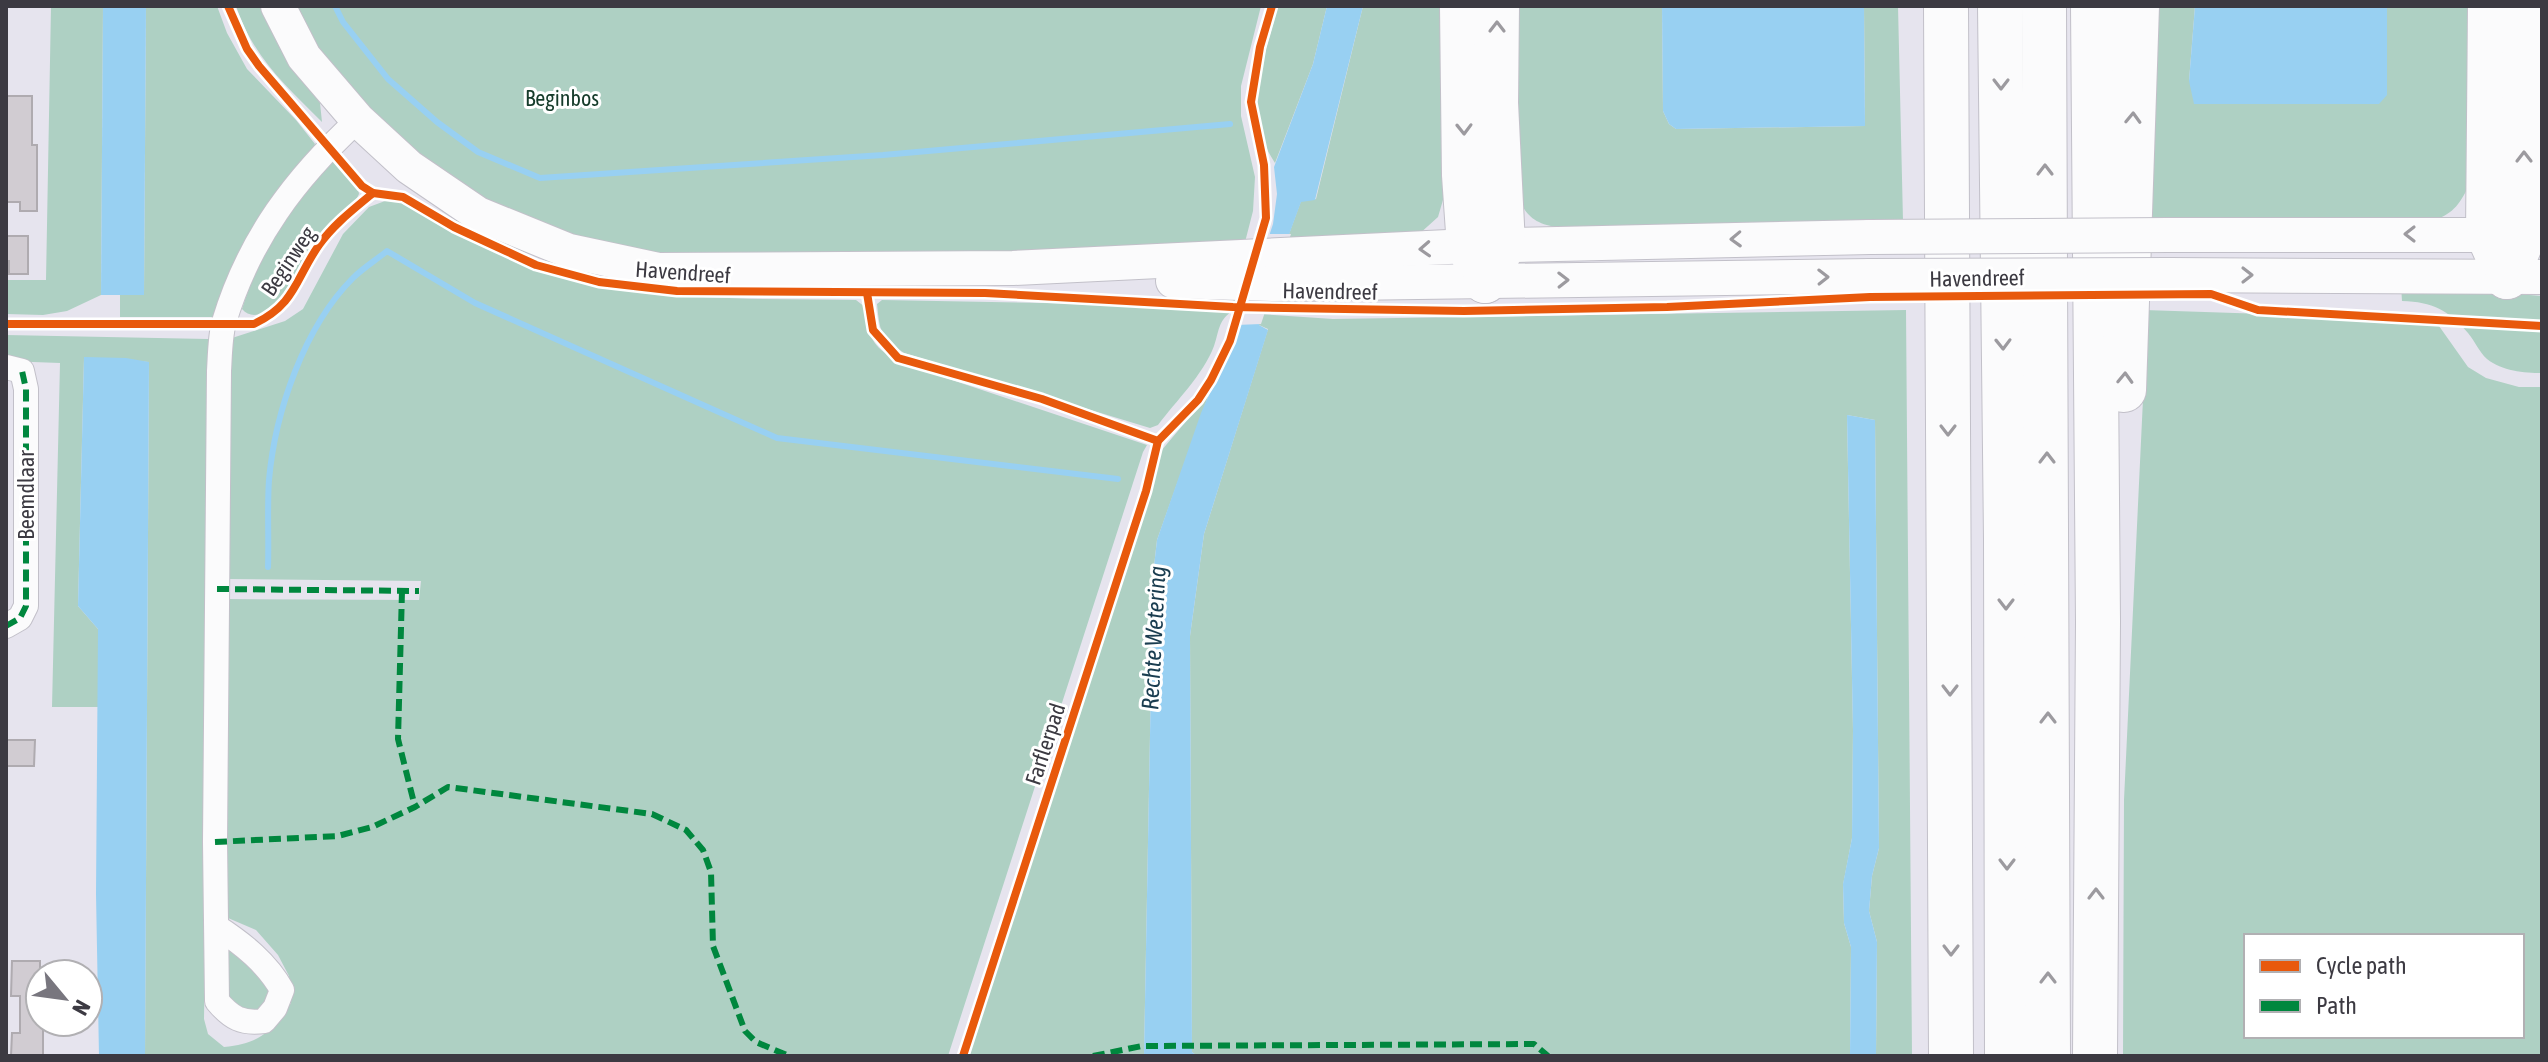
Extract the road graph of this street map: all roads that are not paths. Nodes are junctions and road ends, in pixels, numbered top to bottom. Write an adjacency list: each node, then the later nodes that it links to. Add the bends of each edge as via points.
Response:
1 (278, 6): 12 (main road, Havendreef, via 304,57)
2 (1462, 6): 15 (highway, one-way to 15, via 1464,175)
3 (1497, 6): 15 (highway, one-way to 3)
4 (1926, 6): 13 (highway)
5 (1946, 6): 13 (highway)
6 (2000, 6): 22 (highway, one-way to 22)
7 (2044, 6): 23 (highway, one-way to 7)
8 (2093, 6): 18 (highway)
9 (2137, 6): 18 (highway, one-way to 9, via 2124,392)
10 (2490, 6): 14 (highway)
11 (2525, 6): 14 (highway, one-way to 11)
12 (358, 120): 15 (main road, Havendreef, via 409,167 478,214 569,251 658,270 1262,271); 20 (street, Beginweg, via 289,192 246,260 223,325)
13 (1947, 128): 21 (highway, one-way to 21)
14 (2518, 235): 15 (main road, Havendreef, one-way to 15, bridge, via 1870,237); 16 (highway)
15 (1486, 257): 16 (main road, Havendreef, one-way to 16, bridge, via 1870,276)
16 (2525, 277)
17 (6, 367): 19 (street, Beemdlaar, via 22,371 26,389 26,606 20,618)
18 (2098, 622): 24 (highway, one-way to 18)
19 (6, 626)
20 (217, 927)
21 (1951, 1056)
22 (2007, 1056)
23 (2048, 1056)
24 (2095, 1056)

